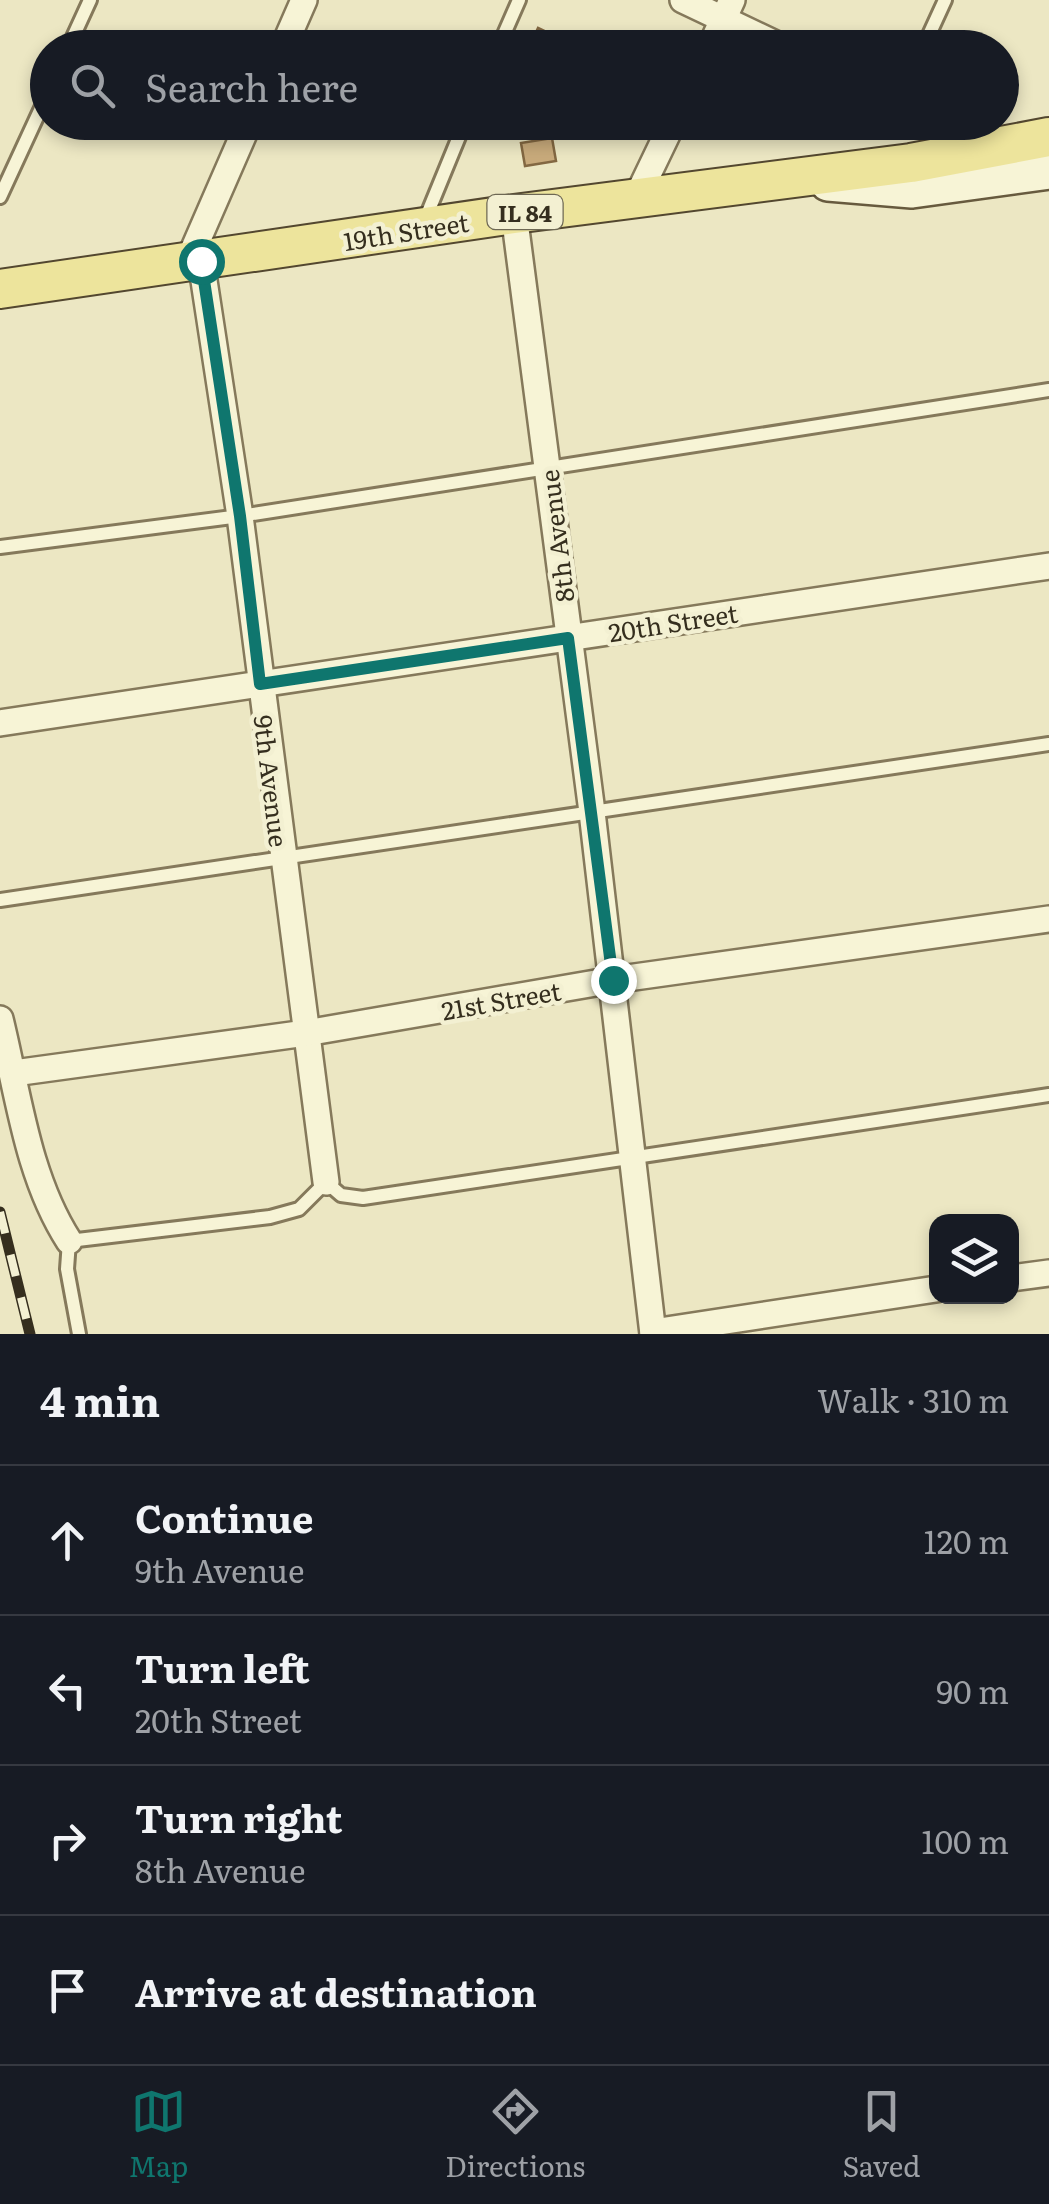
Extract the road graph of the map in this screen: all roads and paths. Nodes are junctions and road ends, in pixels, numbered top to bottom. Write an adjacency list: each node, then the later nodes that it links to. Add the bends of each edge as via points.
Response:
1 (90, 0): 7 (lane)
2 (304, 0): 8 (street)
3 (519, 0): 9 (lane)
4 (683, 0): 6 (street)
5 (945, 0): 11 (lane)
6 (728, 9): 10 (street)
7 (76, 30)
8 (290, 30)
9 (506, 30)
10 (758, 30)
11 (931, 30)
12 (30, 132): 19 (lane)
13 (1049, 136): 18 (main road, 19th Street / IL 84, via 911,163)
14 (241, 140): 23 (street)
15 (458, 140): 22 (lane)
16 (664, 140): 20 (street)
17 (1049, 171): 18 (street, via 912,190)
18 (772, 178): 20 (main road, 19th Street / IL 84)
19 (0, 196)
20 (636, 197): 21 (main road, 19th Street / IL 84)
21 (514, 214): 22 (main road, 19th Street / IL 84); 26 (street, 8th Avenue)
22 (421, 230): 23 (main road, 19th Street / IL 84)
23 (195, 262): 24 (main road, 19th Street / IL 84); 27 (street, 9th Avenue)
24 (0, 289)
25 (1049, 390): 26 (lane)
26 (548, 469): 27 (lane); 30 (street, 8th Avenue)
27 (240, 516): 28 (lane); 31 (street, 9th Avenue)
28 (0, 547)
29 (1049, 566): 30 (street, 20th Street)
30 (568, 638): 31 (street, 20th Street); 34 (street, 8th Avenue)
31 (260, 684): 32 (street, 20th Street); 35 (street, 9th Avenue)
32 (0, 723)
33 (1049, 744): 34 (lane)
34 (592, 812): 35 (lane); 38 (street, 8th Avenue)
35 (282, 860): 36 (lane); 40 (street, 9th Avenue)
36 (0, 900)
37 (1049, 919): 38 (street, 21st Street)
38 (613, 980): 40 (street, 21st Street); 43 (street, 8th Avenue)
39 (0, 1018): 41 (street)
40 (306, 1034): 41 (street, 21st Street); 44 (street, 9th Avenue)
41 (14, 1074): 45 (street, via 33,1158)
42 (1049, 1096): 43 (lane)
43 (633, 1156): 44 (lane, via 363,1198 341,1195); 49 (street, 8th Avenue)
44 (326, 1182): 45 (lane, via 299,1208 270,1217)
45 (68, 1240): 50 (lane)
46 (1049, 1273): 47 (street)
47 (1019, 1277)
48 (929, 1291): 49 (street)
49 (653, 1333)
50 (79, 1334)

